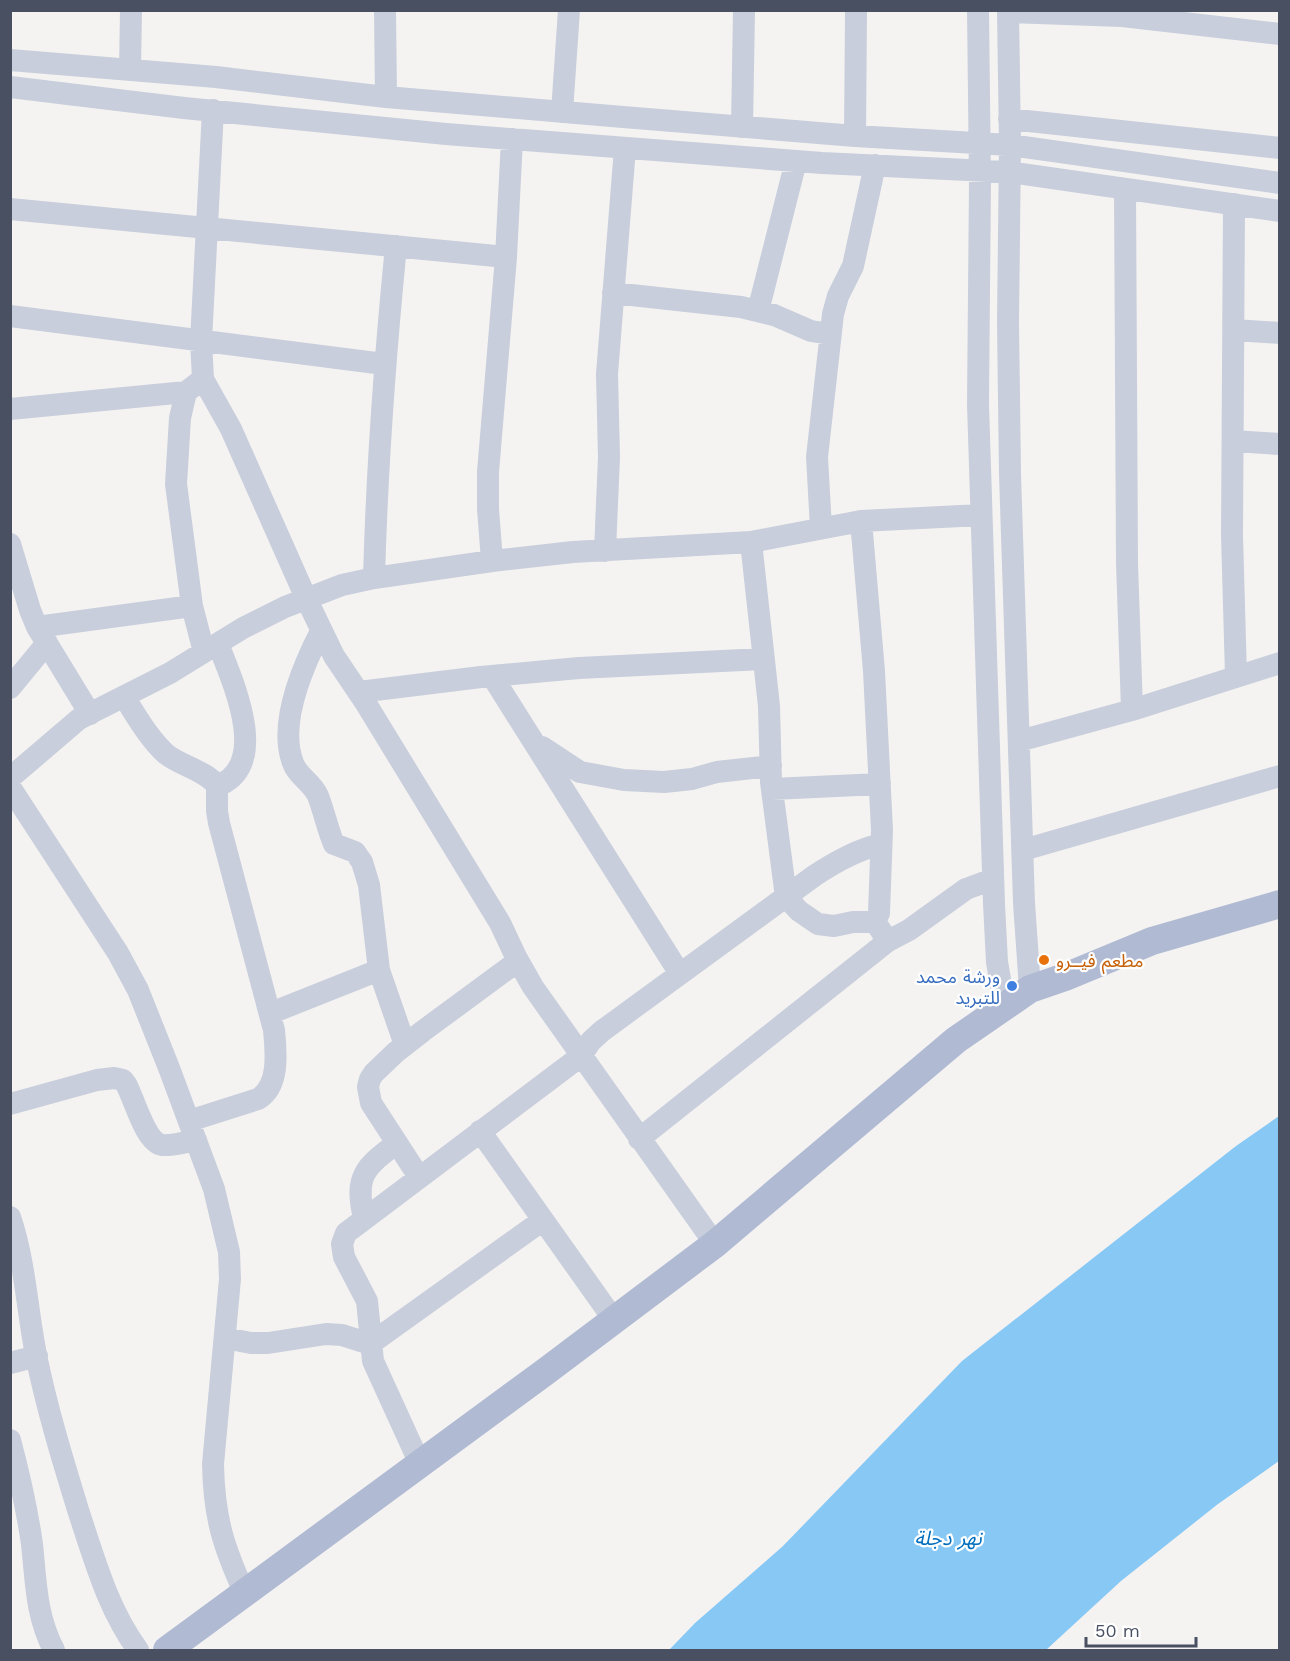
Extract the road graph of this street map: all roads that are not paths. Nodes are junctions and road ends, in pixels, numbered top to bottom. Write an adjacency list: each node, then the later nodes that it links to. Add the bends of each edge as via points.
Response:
1 (131, 10): 11 (street)
2 (385, 10): 14 (street)
3 (569, 10): 17 (street)
4 (744, 10): 19 (street)
5 (856, 10): 20 (street)
6 (978, 10): 22 (street)
7 (1008, 11): 8 (street); 18 (street)
8 (1226, 19): 9 (street)
9 (1280, 34)
10 (10, 60): 11 (street)
11 (130, 70): 12 (street)
12 (186, 75): 14 (street); 15 (street)
13 (10, 87): 15 (street)
14 (386, 97): 17 (street)
15 (184, 108): 16 (street)
16 (213, 110): 21 (street); 35 (street)
17 (562, 112): 19 (street)
18 (1009, 119): 23 (street); 25 (street)
19 (742, 127): 20 (street)
20 (855, 136): 22 (street)
21 (512, 139): 24 (street); 37 (street)
22 (979, 142): 23 (street); 28 (street)
23 (1010, 144): 29 (street); 30 (street)
24 (625, 148): 26 (street); 38 (street)
25 (1280, 148)
26 (796, 161): 27 (street); 39 (street)
27 (875, 165): 28 (street); 43 (street, via 853,266 838,296)
28 (980, 171): 29 (street); 50 (street)
29 (1009, 172): 31 (street); 72 (street, via 1009,404)
30 (1280, 183)
31 (1125, 189): 32 (street); 70 (street, via 1127,563)
32 (1234, 204): 34 (street); 41 (street)
33 (10, 209): 35 (street)
34 (1280, 211)
35 (208, 228): 36 (street); 44 (street)
36 (396, 246): 37 (street); 45 (street)
37 (506, 257): 56 (street, via 488,472)
38 (613, 293): 39 (street); 55 (street, via 607,374)
39 (758, 311): 43 (street)
40 (10, 316): 44 (street)
41 (1234, 330): 42 (street); 48 (street)
42 (1280, 333)
43 (830, 334): 52 (street, via 817,457)
44 (201, 341): 45 (street); 46 (street)
45 (384, 364): 57 (street)
46 (194, 385): 47 (street); 58 (street, via 231,429); 59 (street, via 180,418 176,484)
47 (10, 409)
48 (1233, 441): 49 (street); 66 (street)
49 (1280, 444)
50 (981, 515): 51 (street); 83 (street)
51 (861, 521): 52 (street); 77 (street)
52 (820, 528): 53 (street)
53 (752, 542): 55 (street); 63 (street)
54 (10, 544): 61 (street, via 30,610)
55 (605, 551): 56 (street)
56 (492, 561): 57 (street)
57 (374, 578): 58 (street)
58 (306, 598): 60 (street); 62 (street)
59 (192, 606): 61 (street); 62 (street)
60 (321, 631): 68 (street); 89 (street, via 297,690 289,724 290,755 295,769 318,795 334,844 355,852 362,862 369,885)
61 (42, 635): 67 (street); 71 (street)
62 (211, 648): 69 (street); 78 (street, via 240,701 244,738 237,772)
63 (763, 659): 65 (street); 74 (street)
64 (1280, 663): 66 (street)
65 (492, 676): 68 (street); 73 (street)
66 (1236, 676): 70 (street)
67 (10, 688)
68 (359, 692): 88 (street, via 500,923)
69 (124, 697): 71 (street); 78 (street, via 165,753 208,776)
70 (1132, 710): 72 (street)
71 (90, 714): 76 (street)
72 (1019, 741): 82 (street)
73 (535, 744): 74 (street, via 580,772 624,780 664,782); 90 (street)
74 (771, 766): 80 (street)
75 (1280, 776): 82 (street)
76 (10, 778)
77 (880, 784): 80 (street); 81 (street)
78 (217, 786): 93 (street, via 219,824)
79 (10, 788): 97 (street, via 133,981)
80 (772, 789): 84 (street)
81 (881, 844): 84 (street, via 829,866); 86 (street, via 879,913)
82 (1023, 850): 91 (street)
83 (993, 879): 87 (street, via 966,889); 92 (street, via 997,962)
84 (786, 897): 86 (street, via 818,924); 90 (street)
85 (1280, 904): 91 (main road, via 1152,941)
86 (875, 922): 87 (street)
87 (888, 941): 99 (street)
88 (518, 961): 94 (street); 95 (street)
89 (379, 970): 93 (street); 94 (street)
90 (680, 974): 95 (street, via 602,1030)
91 (1030, 989): 92 (main road)
92 (1005, 1008): 105 (main road, via 956,1040)
93 (271, 1013): 97 (street, via 276,1054 270,1088 258,1099)
94 (405, 1045): 100 (street, via 374,1073 368,1087 371,1103)
95 (581, 1056): 98 (street); 99 (street)
96 (10, 1104): 97 (street, via 114,1078 126,1084 155,1142 164,1145)
97 (193, 1131): 107 (street, via 214,1189 229,1252)
98 (480, 1131): 101 (street); 104 (street)
99 (639, 1138): 105 (street)
100 (397, 1143): 101 (street); 103 (street, via 372,1162 363,1176 360,1192)
101 (419, 1177): 103 (street)
102 (10, 1217): 109 (street)
103 (364, 1218): 108 (street, via 346,1233 343,1250 367,1301)
104 (543, 1220): 106 (street); 108 (street)
105 (715, 1244): 106 (main road)
106 (614, 1320): 112 (main road)
107 (225, 1338): 108 (street, via 268,1343 326,1334); 113 (street, via 213,1486 218,1524)
108 (370, 1344): 112 (street, via 377,1372)
109 (37, 1356): 110 (street); 115 (street, via 52,1424 96,1566 119,1623)
110 (10, 1363)
111 (10, 1440): 114 (street, via 32,1543 39,1613)
112 (420, 1464): 113 (main road)
113 (245, 1594): 116 (main road)
114 (54, 1650)
115 (138, 1650)
116 (167, 1650)

